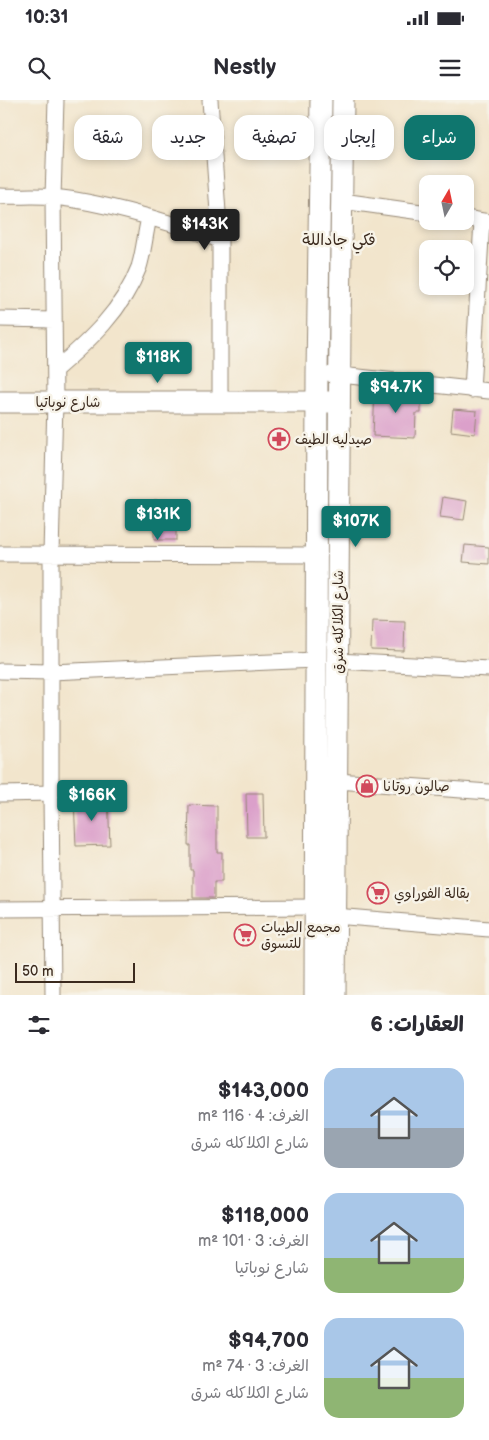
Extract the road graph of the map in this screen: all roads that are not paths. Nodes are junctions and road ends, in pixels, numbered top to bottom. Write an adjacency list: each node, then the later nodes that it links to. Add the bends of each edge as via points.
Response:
1 (56, 100): 6 (street)
2 (210, 100): 11 (street)
3 (321, 100): 15 (street, شارع الكلاكله شرق)
4 (343, 100): 7 (street, شارع الكلاكله شرق)
5 (0, 196): 6 (street)
6 (53, 197): 9 (street); 13 (street)
7 (342, 201): 8 (street); 16 (street, شارع الكلاكله شرق)
8 (419, 212)
9 (149, 218): 11 (street); 14 (street, via 139,265 130,286 89,341)
10 (486, 221): 17 (street)
11 (220, 240): 21 (street)
12 (0, 319): 13 (street)
13 (54, 320): 14 (street)
14 (55, 370): 20 (street)
15 (317, 374): 16 (street); 22 (street, شارع الكلاكله شرق)
16 (339, 375): 17 (street); 23 (street, شارع الكلاكله شرق)
17 (472, 390): 18 (street)
18 (489, 391)
19 (0, 402): 20 (street, شارع نوباتيا)
20 (55, 402): 21 (street, شارع نوباتيا); 25 (street)
21 (220, 402): 22 (street, شارع نوباتيا)
22 (317, 402): 23 (street, شارع نوباتيا); 26 (street, شارع الكلاكله شرق)
23 (340, 402): 28 (street, شارع الكلاكله شرق)
24 (0, 554): 25 (street)
25 (51, 554): 26 (street); 31 (street)
26 (316, 555): 27 (street, شارع الكلاكله شرق)
27 (315, 660): 31 (street); 36 (street, شارع الكلاكله شرق)
28 (337, 661): 29 (street); 32 (street, شارع الكلاكله شرق)
29 (489, 669)
30 (0, 672): 31 (street)
31 (51, 672): 34 (street)
32 (337, 781): 33 (street); 39 (street, شارع الكلاكله شرق)
33 (489, 792)
34 (51, 793): 35 (street); 37 (street)
35 (0, 794)
36 (314, 907): 37 (street); 42 (street, شارع الكلاكله شرق)
37 (52, 908): 38 (street); 41 (street)
38 (0, 909)
39 (335, 916): 40 (street); 43 (street, شارع الكلاكله شرق)
40 (489, 929)
41 (54, 995)
42 (315, 995)
43 (335, 995)

